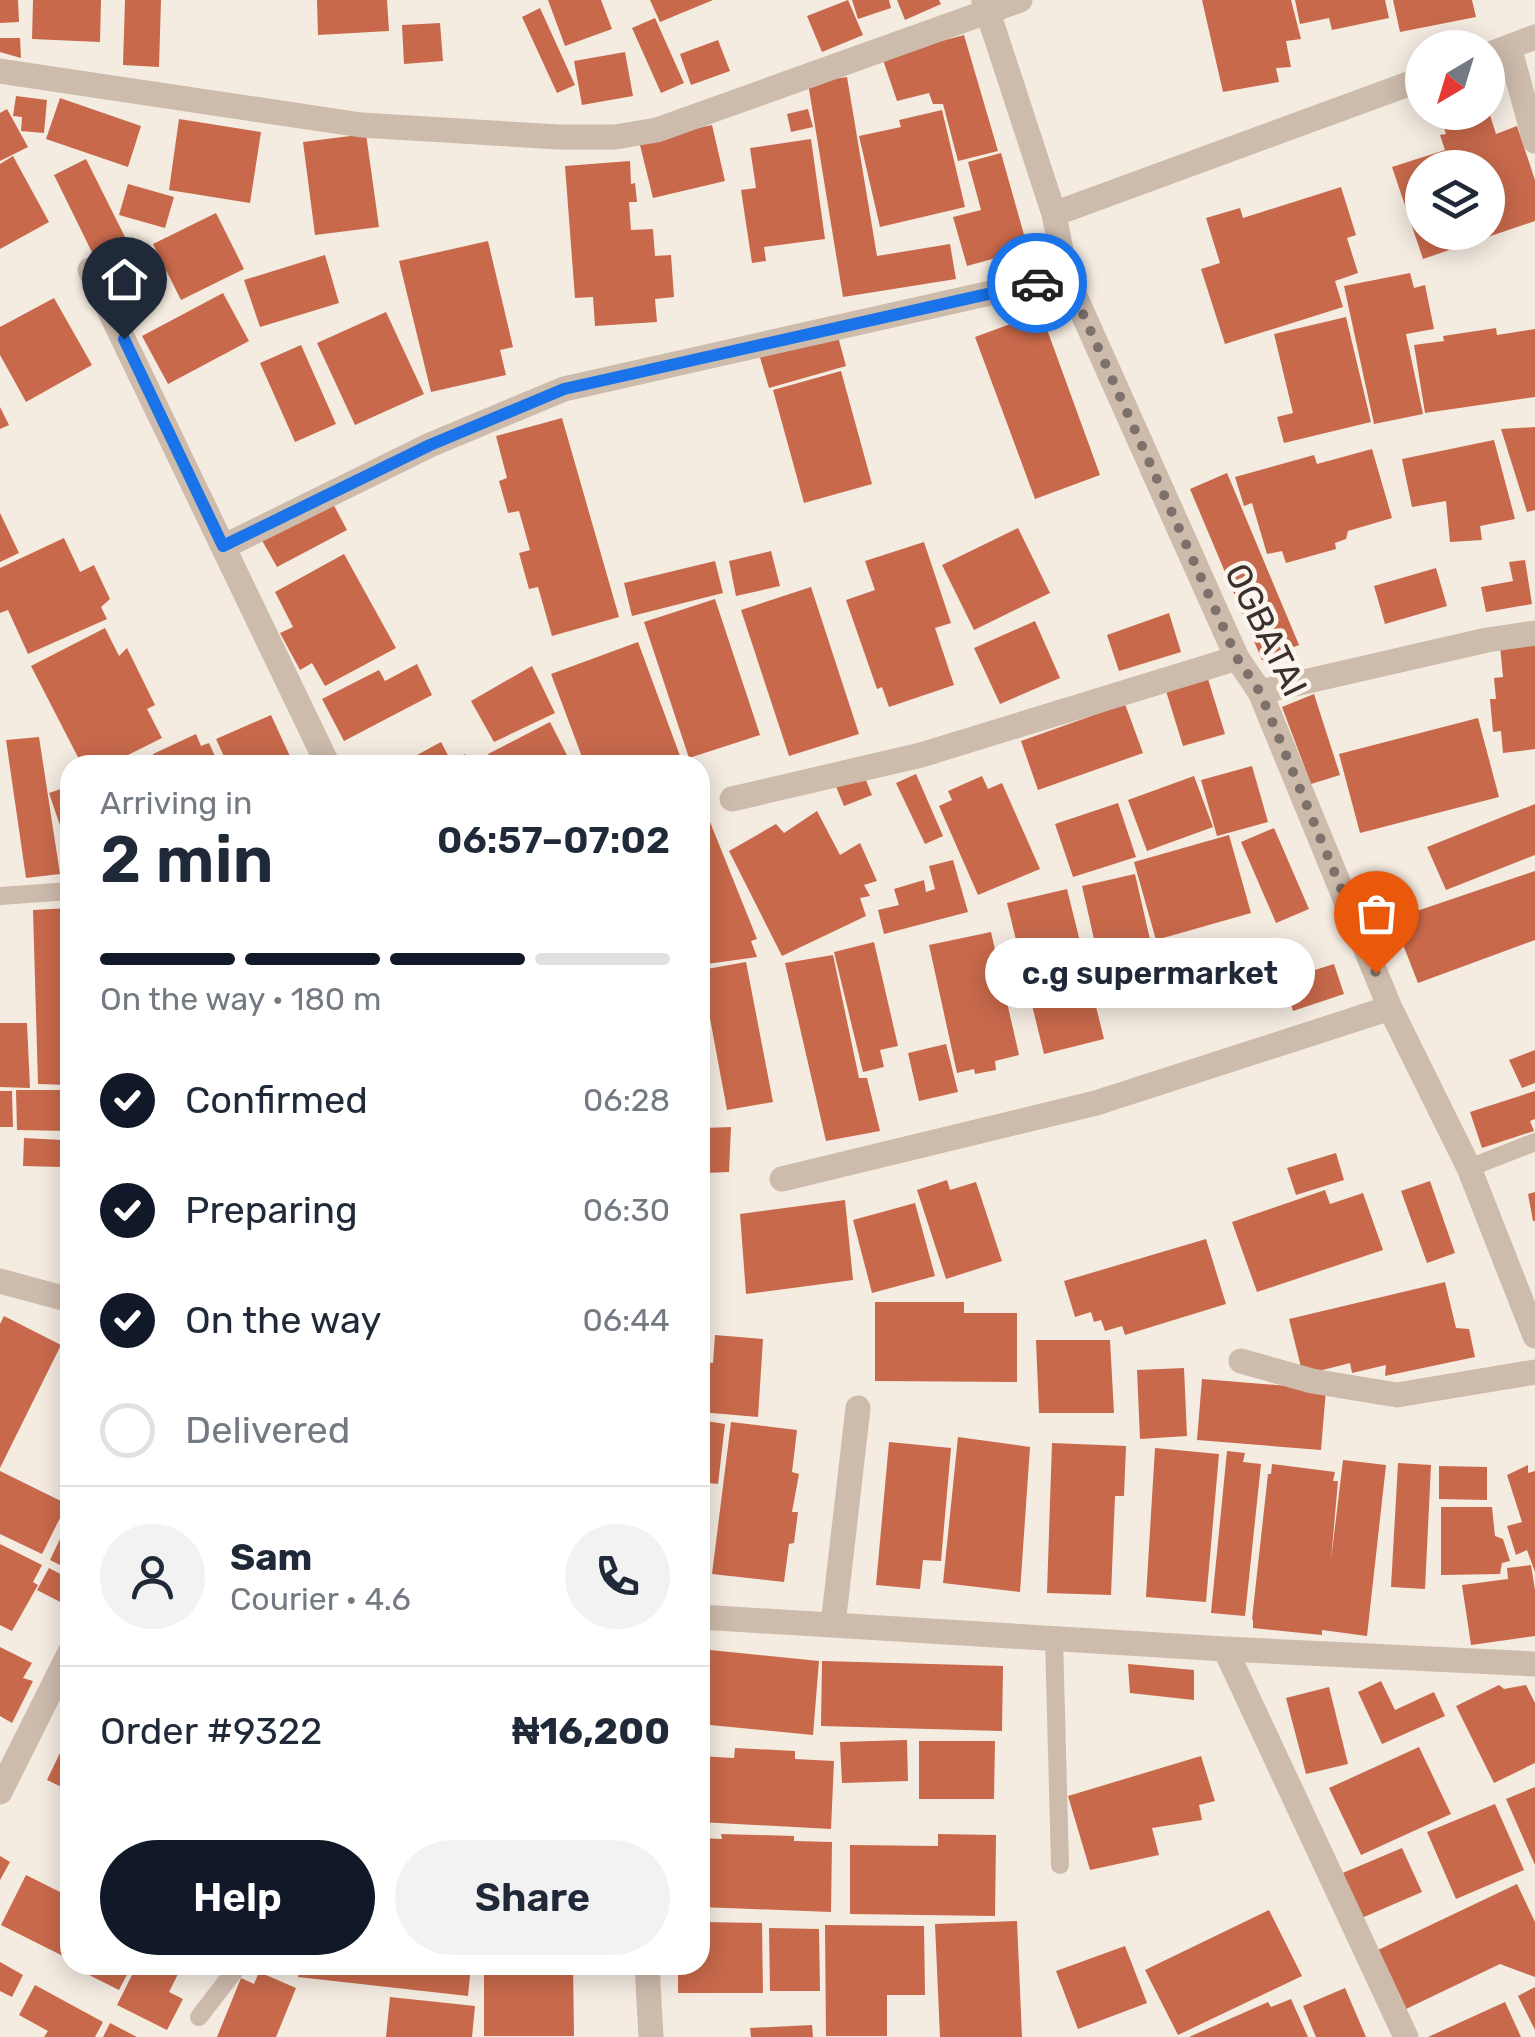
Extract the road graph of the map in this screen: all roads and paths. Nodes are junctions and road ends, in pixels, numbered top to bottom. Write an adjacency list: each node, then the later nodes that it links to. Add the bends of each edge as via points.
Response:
1 (1020, 0): 2 (street)
2 (986, 6): 6 (street, via 657,130 615,137 361,125); 9 (street, OGBATAI)
3 (1535, 37): 4 (street)
4 (1505, 48)
5 (1505, 68): 8 (street)
6 (0, 71)
7 (1405, 85): 9 (street)
8 (1535, 141)
9 (1054, 214): 11 (street, OGBATAI)
10 (90, 270): 12 (street)
11 (1066, 276): 12 (street, via 564,389 430,445); 14 (street, OGBATAI)
12 (223, 546): 16 (street)
13 (1535, 633): 15 (street)
14 (1237, 658): 15 (street, OGBATAI); 17 (street, via 921,755)
15 (1260, 692): 20 (street, OGBATAI)
16 (323, 755)
17 (732, 798)
18 (60, 892): 19 (lane)
19 (0, 896)
20 (1390, 1008): 22 (street, OGBATAI); 23 (street, via 1096,1102)
21 (1535, 1142): 22 (lane)
22 (1469, 1168): 26 (street, OGBATAI)
23 (782, 1179)
24 (0, 1281): 25 (street)
25 (60, 1297)
26 (1535, 1336)
27 (1241, 1360): 28 (street, via 1397,1396)
28 (1535, 1372)
29 (858, 1408): 31 (street)
30 (710, 1617): 31 (street)
31 (834, 1625): 32 (street)
32 (1054, 1638): 33 (street); 37 (lane)
33 (1224, 1648): 34 (street); 42 (street)
34 (1535, 1664)
35 (60, 1672): 36 (street)
36 (0, 1792)
37 (1060, 1866)
38 (230, 1975): 40 (lane)
39 (648, 1975): 41 (street)
40 (199, 2017)
41 (651, 2037)
42 (1406, 2037)

